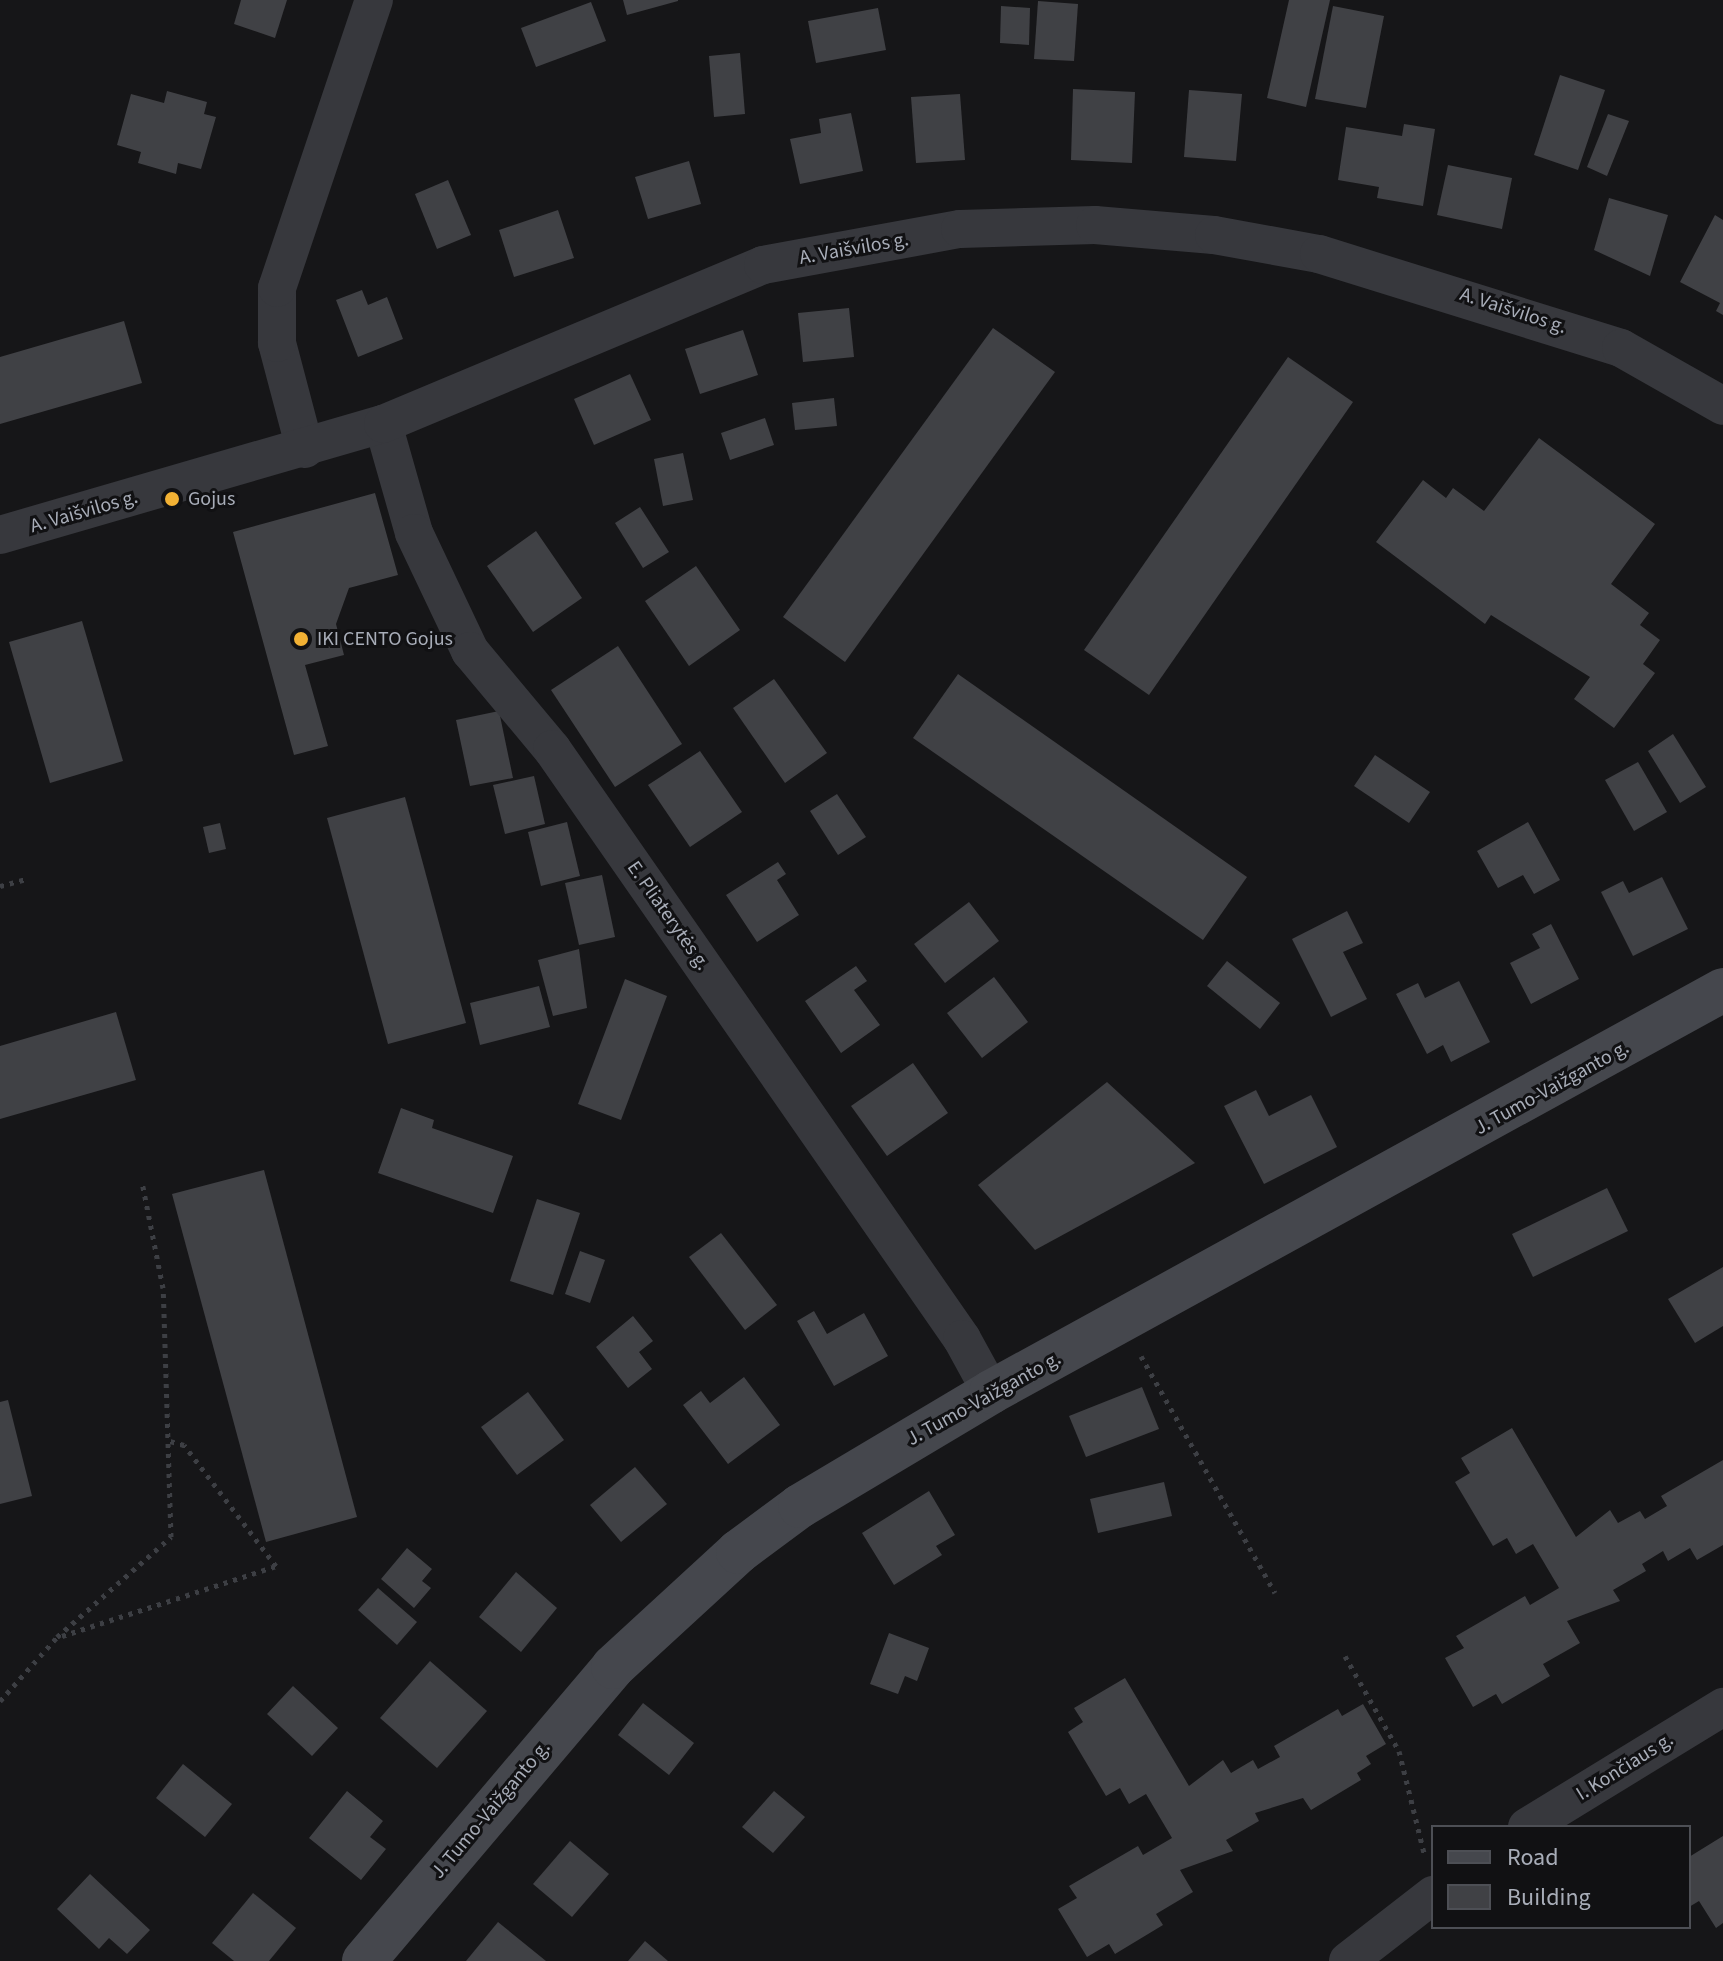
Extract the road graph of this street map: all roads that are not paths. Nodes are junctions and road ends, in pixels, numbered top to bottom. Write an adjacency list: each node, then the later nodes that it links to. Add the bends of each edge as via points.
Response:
1 (374, 0): 4 (street, via 277,288 277,343)
2 (1723, 406): 3 (street, A. Vaišvilos g., via 1621,348 1480,299 1319,254 1214,235 1095,225 960,229 763,265)
3 (383, 424): 4 (street, A. Vaišvilos g.); 7 (street, E. Pliaterytės g., via 414,533 470,651 552,749 962,1339)
4 (305, 449): 5 (street, A. Vaišvilos g.)
5 (0, 535)
6 (1723, 990): 7 (main road, J. Tumo-Vaižganto g.)
7 (991, 1392): 11 (main road, J. Tumo-Vaižganto g., via 800,1506 673,1608 603,1679)
8 (1723, 1707): 9 (street, I. Končiaus g.)
9 (1530, 1825)
10 (1431, 1897): 12 (street)
11 (364, 1961)
12 (1348, 1961)

